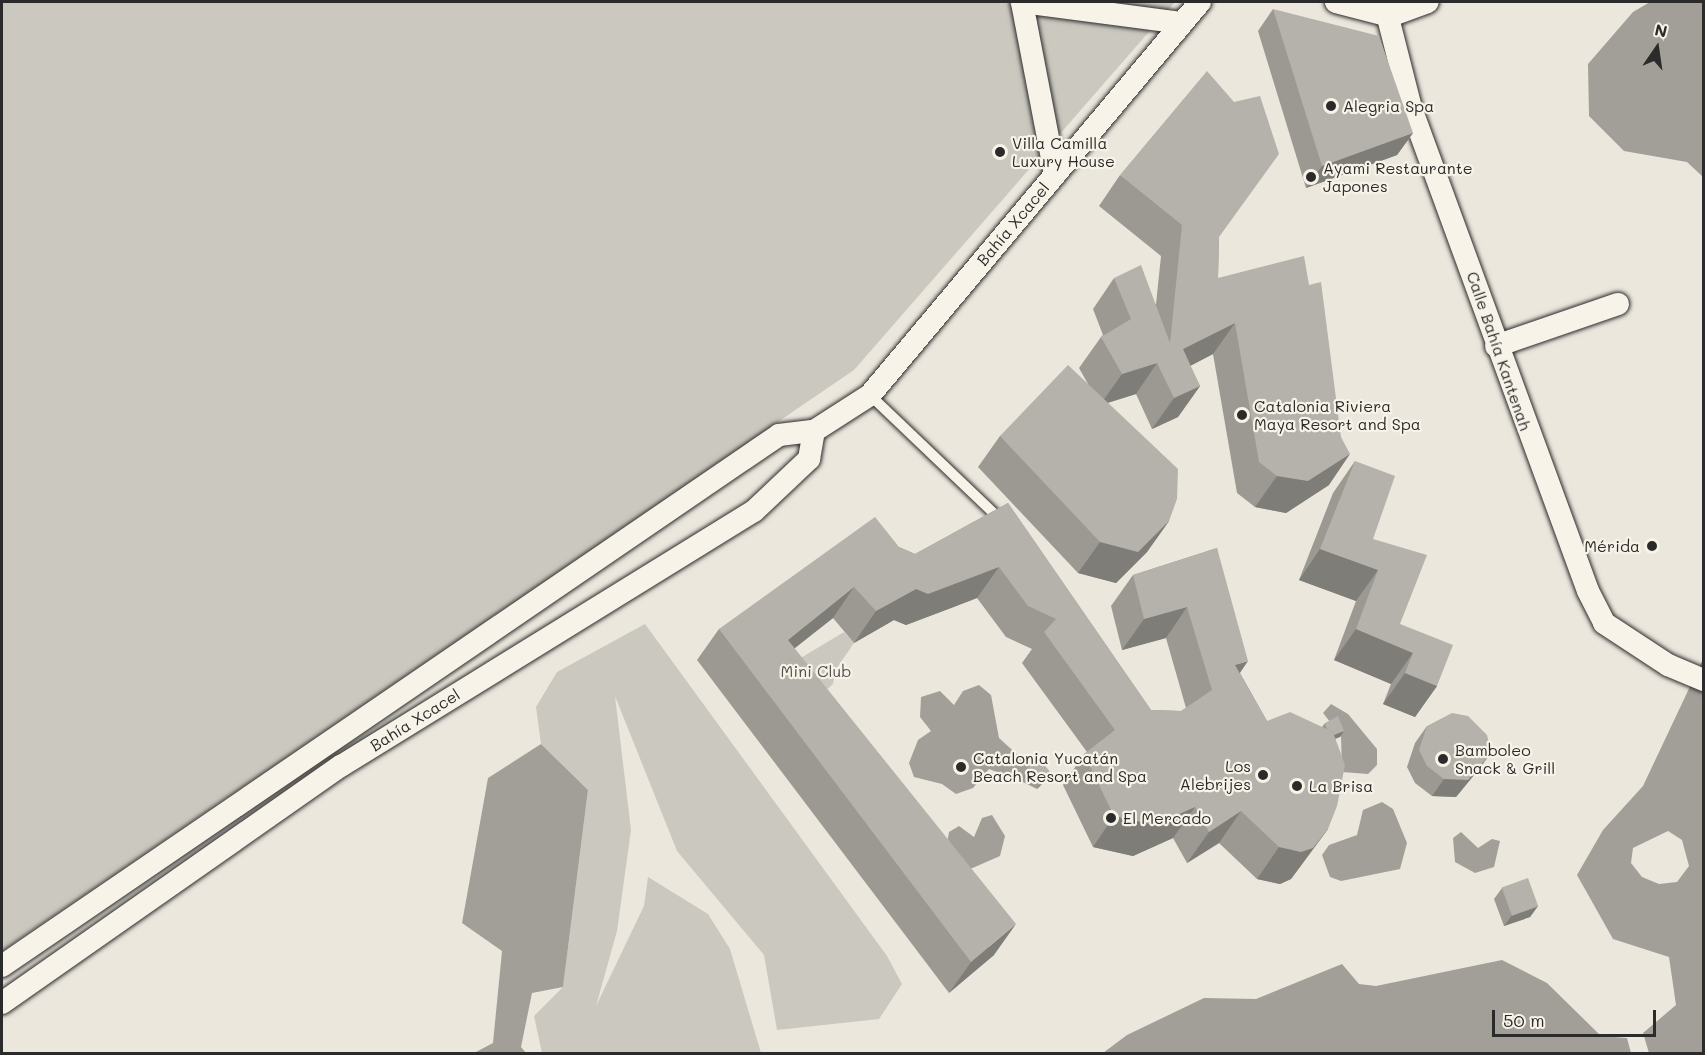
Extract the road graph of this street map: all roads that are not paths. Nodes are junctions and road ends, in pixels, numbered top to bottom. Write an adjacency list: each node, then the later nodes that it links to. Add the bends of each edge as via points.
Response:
1 (1023, 2): 6 (street); 7 (street)
2 (1200, 2): 6 (street, Bahía Xcacel)
3 (1336, 2): 5 (street)
4 (1428, 2): 5 (street)
5 (1387, 9): 9 (street, Calle Bahía Kantenah, via 1411,108 1444,187)
6 (1182, 23): 7 (street, Bahía Xcacel)
7 (1055, 174): 10 (street, Bahía Xcacel)
8 (1618, 304): 9 (street)
9 (1496, 346): 13 (street, Calle Bahía Kantenah, via 1604,622 1668,665)
10 (870, 395): 11 (street, Bahía Xcacel); 12 (lane)
11 (814, 431): 14 (street, Bahía Xcacel, via 779,435); 15 (street, Bahía Xcacel, via 808,459 754,511 341,766)
12 (1011, 531)
13 (1704, 680)
14 (2, 966)
15 (2, 1004)

